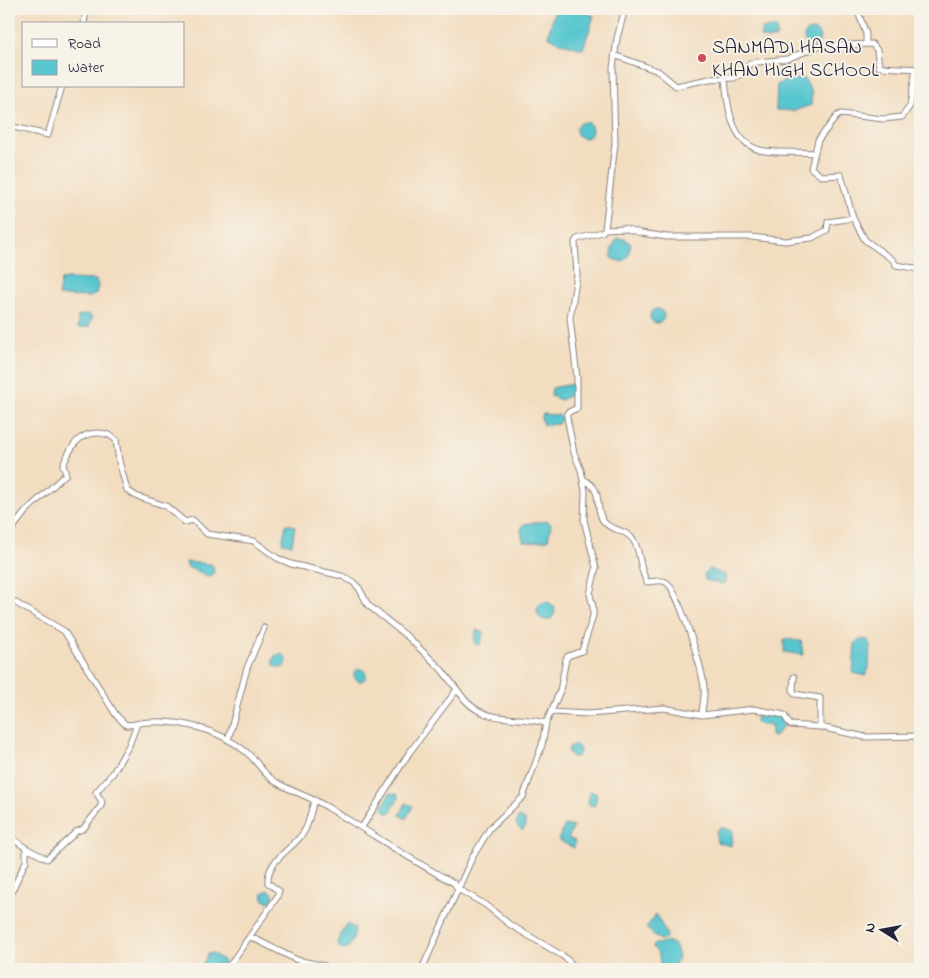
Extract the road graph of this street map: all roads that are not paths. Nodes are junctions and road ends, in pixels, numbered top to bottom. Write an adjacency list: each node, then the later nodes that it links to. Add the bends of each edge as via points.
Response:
1 (86, 9): 4 (street)
2 (625, 9): 6 (street)
3 (857, 9): 5 (street)
4 (84, 22)
5 (866, 43): 7 (street, via 876,48 879,67); 8 (street, via 819,46 787,60 750,64 740,76)
6 (614, 55): 8 (street, via 658,71 676,86); 13 (street, via 615,144)
7 (918, 68): 11 (street, via 910,106 902,117 883,119 842,114 821,135)
8 (725, 78): 11 (street, via 733,124 746,143 759,150)
9 (61, 88): 10 (street, via 48,135)
10 (9, 126)
11 (814, 152): 12 (street, via 810,166 816,174 842,175)
12 (853, 218): 13 (street, via 828,222 827,230 820,235 791,241 752,237 686,238 641,234 624,228); 14 (street, via 865,240 896,265)
13 (605, 229): 15 (street, via 575,242 577,275 570,318 578,378 577,408 566,417)
14 (920, 269)
15 (583, 479): 21 (street, via 586,491 584,520 596,568 590,594 593,616 582,651 566,659 560,691); 22 (street, via 598,493 602,520 608,526 625,532 637,546 647,582 661,580 671,585 685,616 702,675)
16 (9, 532): 20 (street, via 26,511 66,474 63,465 77,439 89,433 107,434 116,440 127,490 166,506 185,522 193,520 207,534 254,541 277,558 353,582 368,605 409,638)
17 (9, 599): 24 (street, via 64,631 120,720 126,725)
18 (264, 628): 27 (street, via 247,668)
19 (794, 677): 25 (street, via 795,694 820,698)
20 (459, 692): 23 (street, via 466,703 484,714); 29 (street, via 448,699 418,740)
21 (550, 712): 22 (street, via 588,714 664,708); 23 (street)
22 (702, 715): 25 (street, via 754,709 784,715 788,724)
23 (546, 723): 32 (street, via 542,745 523,797 490,828 466,867)
24 (136, 724): 27 (street, via 180,724); 31 (street, via 129,745 113,773 96,792 101,806 82,829 47,858)
25 (820, 727): 26 (street, via 865,737)
26 (920, 736)
27 (228, 740): 28 (street, via 258,762 262,773 277,784)
28 (315, 800): 29 (street); 34 (street, via 305,831 271,869 268,884 278,889 279,894)
29 (362, 827): 32 (street, via 454,883)
30 (9, 832): 31 (street)
31 (26, 848): 33 (street, via 23,870)
32 (458, 889): 37 (street); 38 (street, via 563,956)
33 (9, 896)
34 (250, 937): 35 (street); 36 (street, via 297,960)
35 (227, 969)
36 (328, 969)
37 (422, 969)
38 (577, 969)

